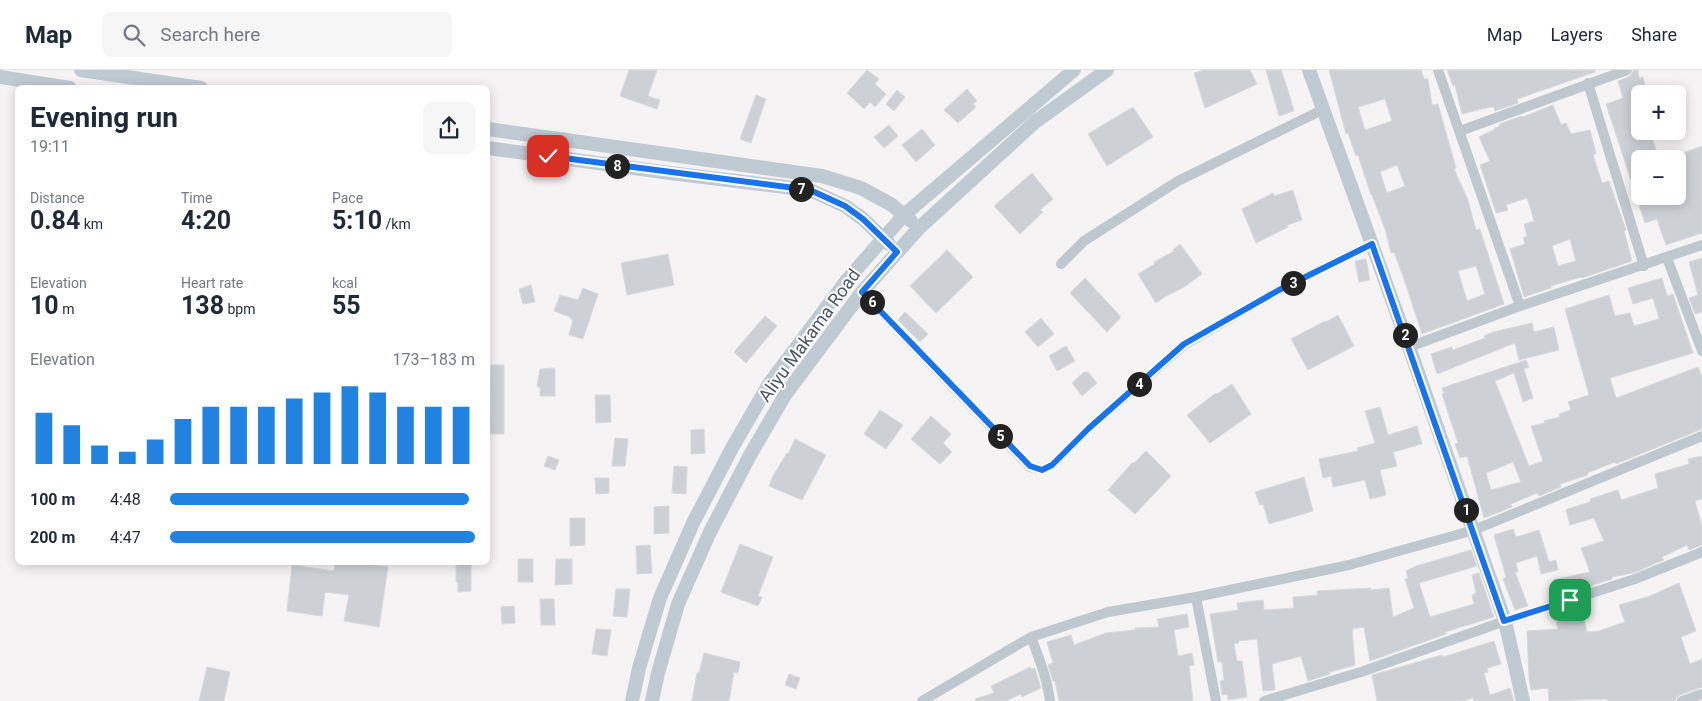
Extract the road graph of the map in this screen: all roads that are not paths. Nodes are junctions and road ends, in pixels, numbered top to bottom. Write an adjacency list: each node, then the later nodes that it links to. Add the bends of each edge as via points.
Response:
1 (81, 70): 10 (street)
2 (1074, 70): 15 (street, Aliyu Makama Road)
3 (1107, 70): 16 (street, Aliyu Makama Road, via 1035,122)
4 (1309, 70): 11 (street)
5 (1438, 70): 13 (street)
6 (1627, 70): 8 (street)
7 (0, 77): 9 (street)
8 (1588, 83): 13 (street); 23 (street)
9 (51, 85)
10 (181, 85)
11 (1324, 109): 18 (street); 22 (street, via 1178,181 1084,241)
12 (490, 129): 15 (street, via 822,176 861,188)
13 (1460, 131): 25 (street)
14 (490, 148): 17 (street, via 810,190 845,206)
15 (904, 215): 16 (street); 17 (street, Aliyu Makama Road)
16 (919, 228): 20 (street, Aliyu Makama Road)
17 (883, 238): 20 (street); 35 (street, Aliyu Makama Road, via 847,280 769,384 732,448 693,523 660,598)
18 (1372, 244): 24 (street, via 1279,290 1184,344 1052,465 1042,470 1030,466); 26 (street)
19 (1702, 245): 21 (street)
20 (897, 252): 24 (street, Aliyu Makama Road)
21 (1667, 258): 23 (street); 27 (street)
22 (1061, 264)
23 (1644, 266): 25 (street)
24 (862, 292): 36 (street, Aliyu Makama Road, via 785,395 710,532 678,604)
25 (1520, 306): 26 (street)
26 (1409, 347): 29 (street)
27 (1702, 352)
28 (1702, 436): 29 (street)
29 (1474, 530): 31 (street, via 1349,564); 32 (street)
30 (1702, 552): 32 (street, via 1635,578)
31 (1196, 597): 33 (street, via 1108,612); 39 (street)
32 (1504, 621): 40 (street, via 1361,672); 41 (street)
33 (1030, 636): 37 (street); 38 (street, via 1041,661)
34 (1702, 694): 42 (street)
35 (632, 701)
36 (652, 701)
37 (922, 701)
38 (1050, 701)
39 (1216, 701)
40 (1264, 701)
41 (1524, 701)
42 (1682, 701)

